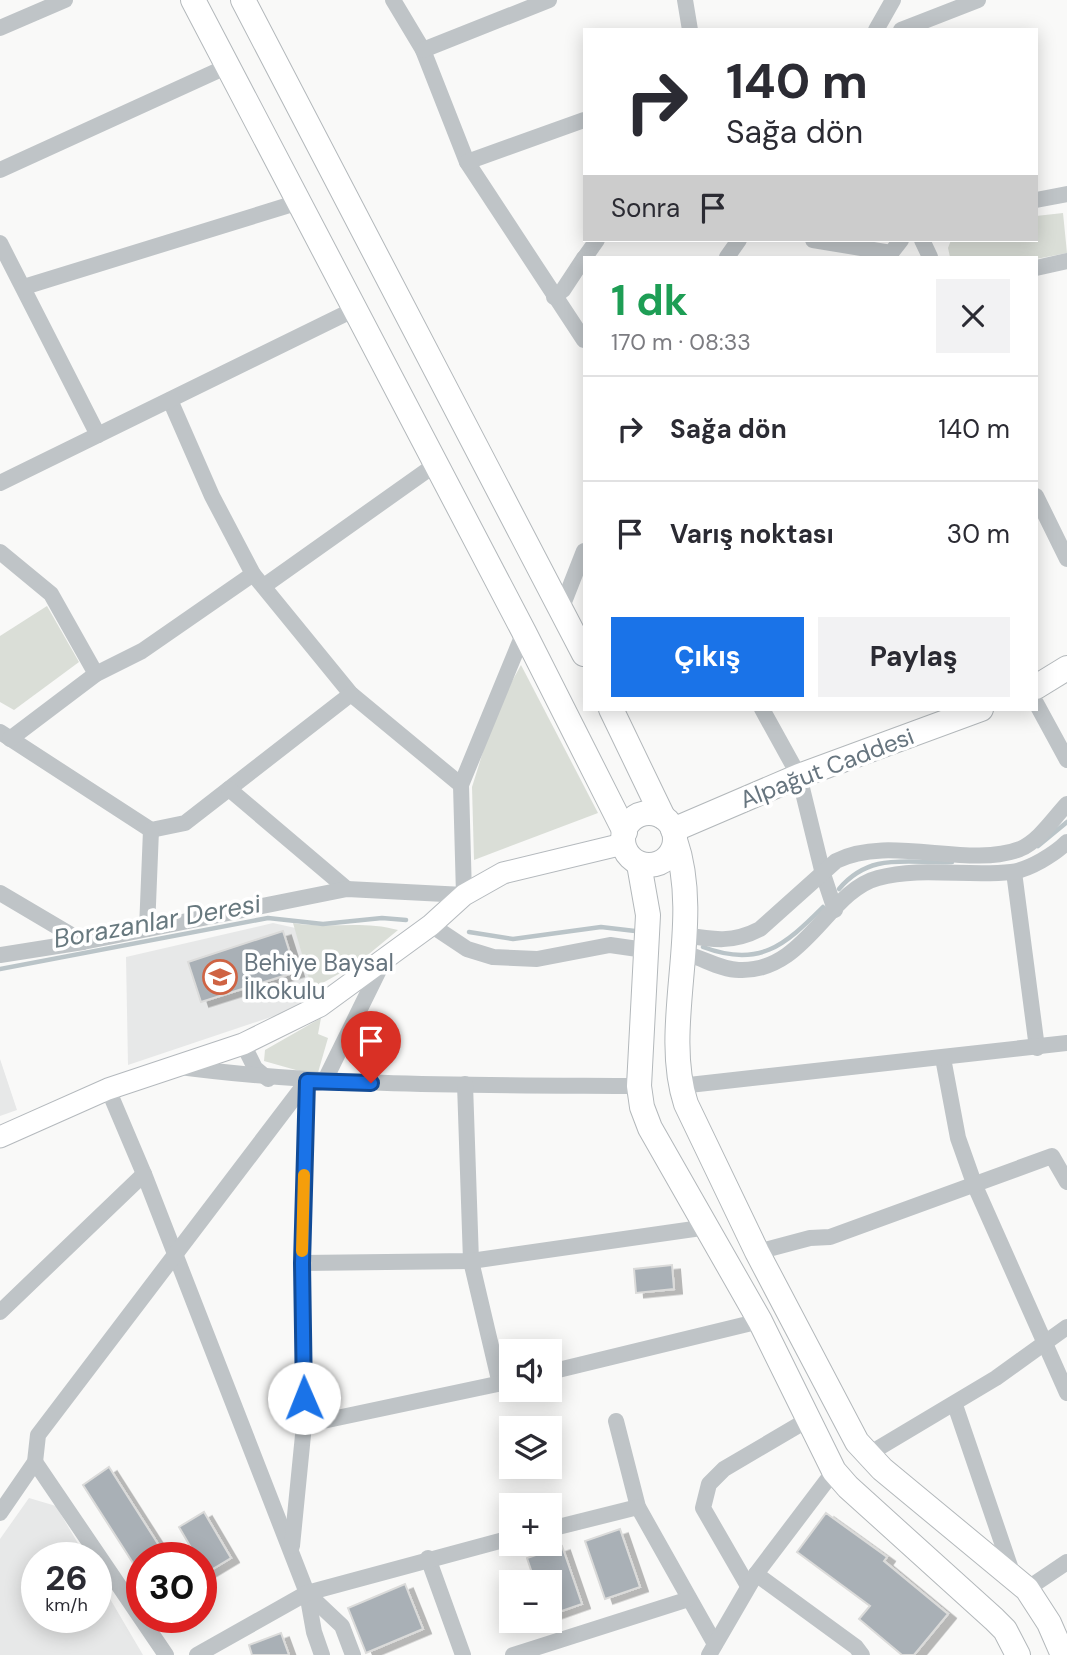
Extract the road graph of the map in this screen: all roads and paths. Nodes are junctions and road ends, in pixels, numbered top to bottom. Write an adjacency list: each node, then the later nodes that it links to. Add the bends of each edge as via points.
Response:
1 (65, 0): 10 (street)
2 (193, 0): 16 (main road)
3 (243, 0): 42 (main road)
4 (393, 0): 15 (street)
5 (549, 0): 15 (street)
6 (685, 0): 11 (street)
7 (893, 0): 12 (street)
8 (978, 0): 9 (street)
9 (942, 12): 13 (street); 14 (street)
10 (0, 28)
11 (690, 28)
12 (877, 28)
13 (906, 28)
14 (940, 28)
15 (423, 50): 18 (street)
16 (228, 66): 19 (street); 22 (main road)
17 (583, 120): 18 (street)
18 (467, 162): 30 (street)
19 (0, 170)
20 (1067, 194): 21 (street)
21 (1038, 200)
22 (299, 202): 29 (street); 31 (main road)
23 (829, 242): 25 (street)
24 (0, 243): 29 (street)
25 (893, 250)
26 (583, 261): 30 (street)
27 (1067, 261): 28 (street)
28 (1038, 268)
29 (23, 286): 34 (street)
30 (554, 297): 32 (street)
31 (355, 309): 33 (street); 35 (main road)
32 (583, 339)
33 (170, 400): 34 (street); 41 (street, via 212,496)
34 (98, 435): 36 (street)
35 (436, 464): 41 (street); 43 (main road)
36 (0, 483)
37 (1038, 500): 40 (street)
38 (0, 552): 46 (street, via 51,594)
39 (583, 554): 42 (street)
40 (1067, 559)
41 (259, 580): 46 (street); 48 (street)
42 (562, 607): 44 (main road)
43 (524, 632): 56 (street); 61 (main road)
44 (583, 652)
45 (1067, 668): 47 (main road)
46 (96, 674): 53 (street)
47 (1038, 686)
48 (351, 694): 56 (street); 57 (street)
49 (1038, 707): 54 (street)
50 (612, 711): 59 (main road)
51 (763, 711): 55 (street)
52 (976, 711): 55 (main road, Alpağut Caddesi)
53 (5, 736): 60 (street)
54 (1067, 760)
55 (799, 776): 59 (main road, Alpağut Caddesi); 65 (street)
56 (461, 785): 68 (street)
57 (229, 789): 60 (street, via 185,823); 66 (street)
58 (1067, 804): 65 (street, via 1021,848 990,853 863,853 848,855)
59 (670, 829): 61 (main road, via 649,813 632,820); 63 (main road, via 674,849 663,862); 73 (main road, via 685,879)
60 (151, 830): 71 (street)
61 (624, 838): 63 (main road, via 626,852); 68 (main road, via 517,867)
62 (1067, 842): 64 (street)
63 (639, 864): 74 (main road, via 649,915)
64 (1014, 872): 69 (street, via 878,878 859,885); 79 (street)
65 (823, 874): 69 (street); 73 (street, via 760,929 746,936)
66 (347, 889): 68 (street); 71 (street)
67 (0, 893): 72 (street)
68 (464, 895): 70 (main road)
69 (835, 910): 73 (street, via 794,950 759,968 727,969)
70 (431, 925): 74 (street, via 467,949 493,957 537,958 610,945); 76 (main road)
71 (147, 929): 72 (street)
72 (83, 942): 75 (street)
73 (684, 944): 87 (main road)
74 (645, 950): 86 (main road)
75 (0, 955)
76 (384, 961): 78 (main road, via 320,1006); 84 (street)
77 (1067, 1043): 79 (street)
78 (243, 1044): 81 (main road); 82 (street)
79 (1037, 1048): 80 (street)
80 (943, 1058): 87 (street); 93 (street, via 958,1138)
81 (177, 1066): 82 (street); 88 (main road)
82 (268, 1079): 83 (street)
83 (307, 1081): 84 (street); 95 (street); 98 (street)
84 (324, 1082): 85 (street)
85 (465, 1084): 86 (street); 97 (street)
86 (639, 1086): 94 (main road, via 650,1128)
87 (680, 1086): 96 (main road)
88 (108, 1089): 89 (main road); 91 (street)
89 (0, 1137)
90 (1059, 1154): 92 (street); 93 (street)
91 (144, 1174): 95 (street); 99 (street)
92 (1067, 1182)
93 (975, 1186): 96 (street, via 830,1237); 102 (street)
94 (708, 1227): 97 (street); 100 (main road)
95 (176, 1252): 112 (street, via 38,1435); 118 (street)
96 (757, 1252): 111 (main road)
97 (471, 1261): 98 (street); 103 (street)
98 (302, 1263): 110 (street)
99 (0, 1312)
100 (760, 1321): 104 (street); 108 (main road)
101 (1067, 1327): 102 (street)
102 (1045, 1344): 106 (street); 107 (street)
103 (499, 1361)
104 (562, 1369)
105 (499, 1384): 110 (street)
106 (1067, 1393)
107 (955, 1405): 111 (street); 122 (street)
108 (809, 1419): 113 (main road); 121 (street, via 724,1469 709,1484 703,1508)
109 (616, 1421): 114 (street)
110 (304, 1425): 118 (street)
111 (867, 1455): 122 (main road)
112 (35, 1462): 115 (street); 127 (street)
113 (834, 1471): 121 (street); 134 (main road, via 1000,1624)
114 (638, 1507): 116 (street); 124 (street)
115 (0, 1513)
116 (562, 1526)
117 (499, 1541): 119 (street)
118 (291, 1551): 123 (street)
119 (428, 1558): 123 (street); 131 (street)
120 (1067, 1562): 122 (street)
121 (752, 1580): 126 (street); 133 (street)
122 (1020, 1582): 135 (main road, via 1049,1623)
123 (307, 1593): 128 (street); 129 (street); 130 (street, via 342,1626)
124 (689, 1599): 125 (street); 126 (street)
125 (564, 1647): 132 (street)
126 (712, 1649)
127 (166, 1655)
128 (197, 1655)
129 (322, 1655)
130 (353, 1655)
131 (463, 1655)
132 (513, 1655)
133 (862, 1655)
134 (1018, 1655)
135 (1063, 1655)

